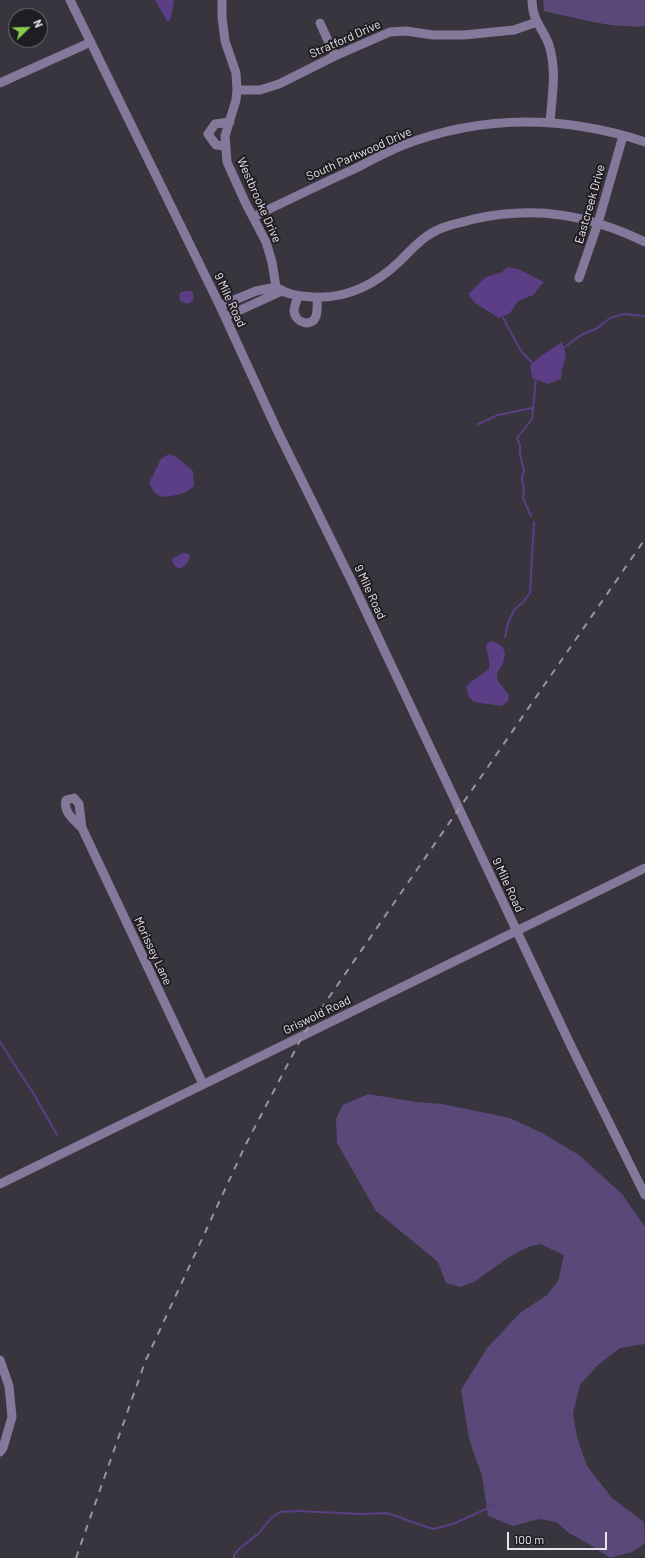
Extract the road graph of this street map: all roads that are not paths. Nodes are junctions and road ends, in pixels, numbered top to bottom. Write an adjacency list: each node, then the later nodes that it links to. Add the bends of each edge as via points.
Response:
1 (70, 0): 6 (street, 9 Mile Road)
2 (222, 0): 9 (street, Westbrooke Drive, via 225,41 236,73)
3 (532, 0): 4 (street)
4 (537, 22): 7 (street, Stratford Drive, via 514,30 464,35 390,32); 11 (street, via 549,44 554,70)
5 (320, 23): 7 (street)
6 (91, 42): 8 (street); 22 (street, 9 Mile Road)
7 (335, 56): 9 (street, Stratford Drive, via 269,87 260,90)
8 (0, 83)
9 (238, 90): 10 (street, Westbrooke Drive)
10 (230, 122): 14 (street, Westbrooke Drive, via 225,136); 14 (street, Westbrooke Drive, via 215,124 208,134 216,145)
11 (550, 122): 12 (street, South Parkwood Drive, via 592,127); 15 (street, South Parkwood Drive, via 481,125 415,142)
12 (623, 136): 13 (street, South Parkwood Drive); 16 (street, Eastcreek Drive)
13 (645, 141)
14 (226, 146): 15 (street, Westbrooke Drive, via 227,162)
15 (253, 217): 19 (street, Westbrooke Drive, via 266,242)
16 (598, 223): 17 (street); 18 (street, Eastcreek Drive); 21 (street, via 553,214 522,212 454,224 425,237 382,278 349,293)
17 (645, 242)
18 (579, 278)
19 (279, 289): 20 (street); 22 (street, via 256,291); 23 (street)
20 (298, 296): 21 (street); 21 (street, via 294,311 299,321 304,323 311,322 316,317)
21 (317, 297)
22 (220, 306): 23 (street, 9 Mile Road)
23 (225, 317): 26 (street, 9 Mile Road)
24 (82, 828): 27 (street, Morissey Lane)
25 (645, 868): 26 (street, Griswold Road)
26 (516, 930): 27 (street, Griswold Road); 29 (street, 9 Mile Road)
27 (203, 1084): 28 (street, Griswold Road)
28 (0, 1184)
29 (645, 1195)
30 (0, 1360): 31 (street, via 9,1386 12,1417)
31 (0, 1452)

